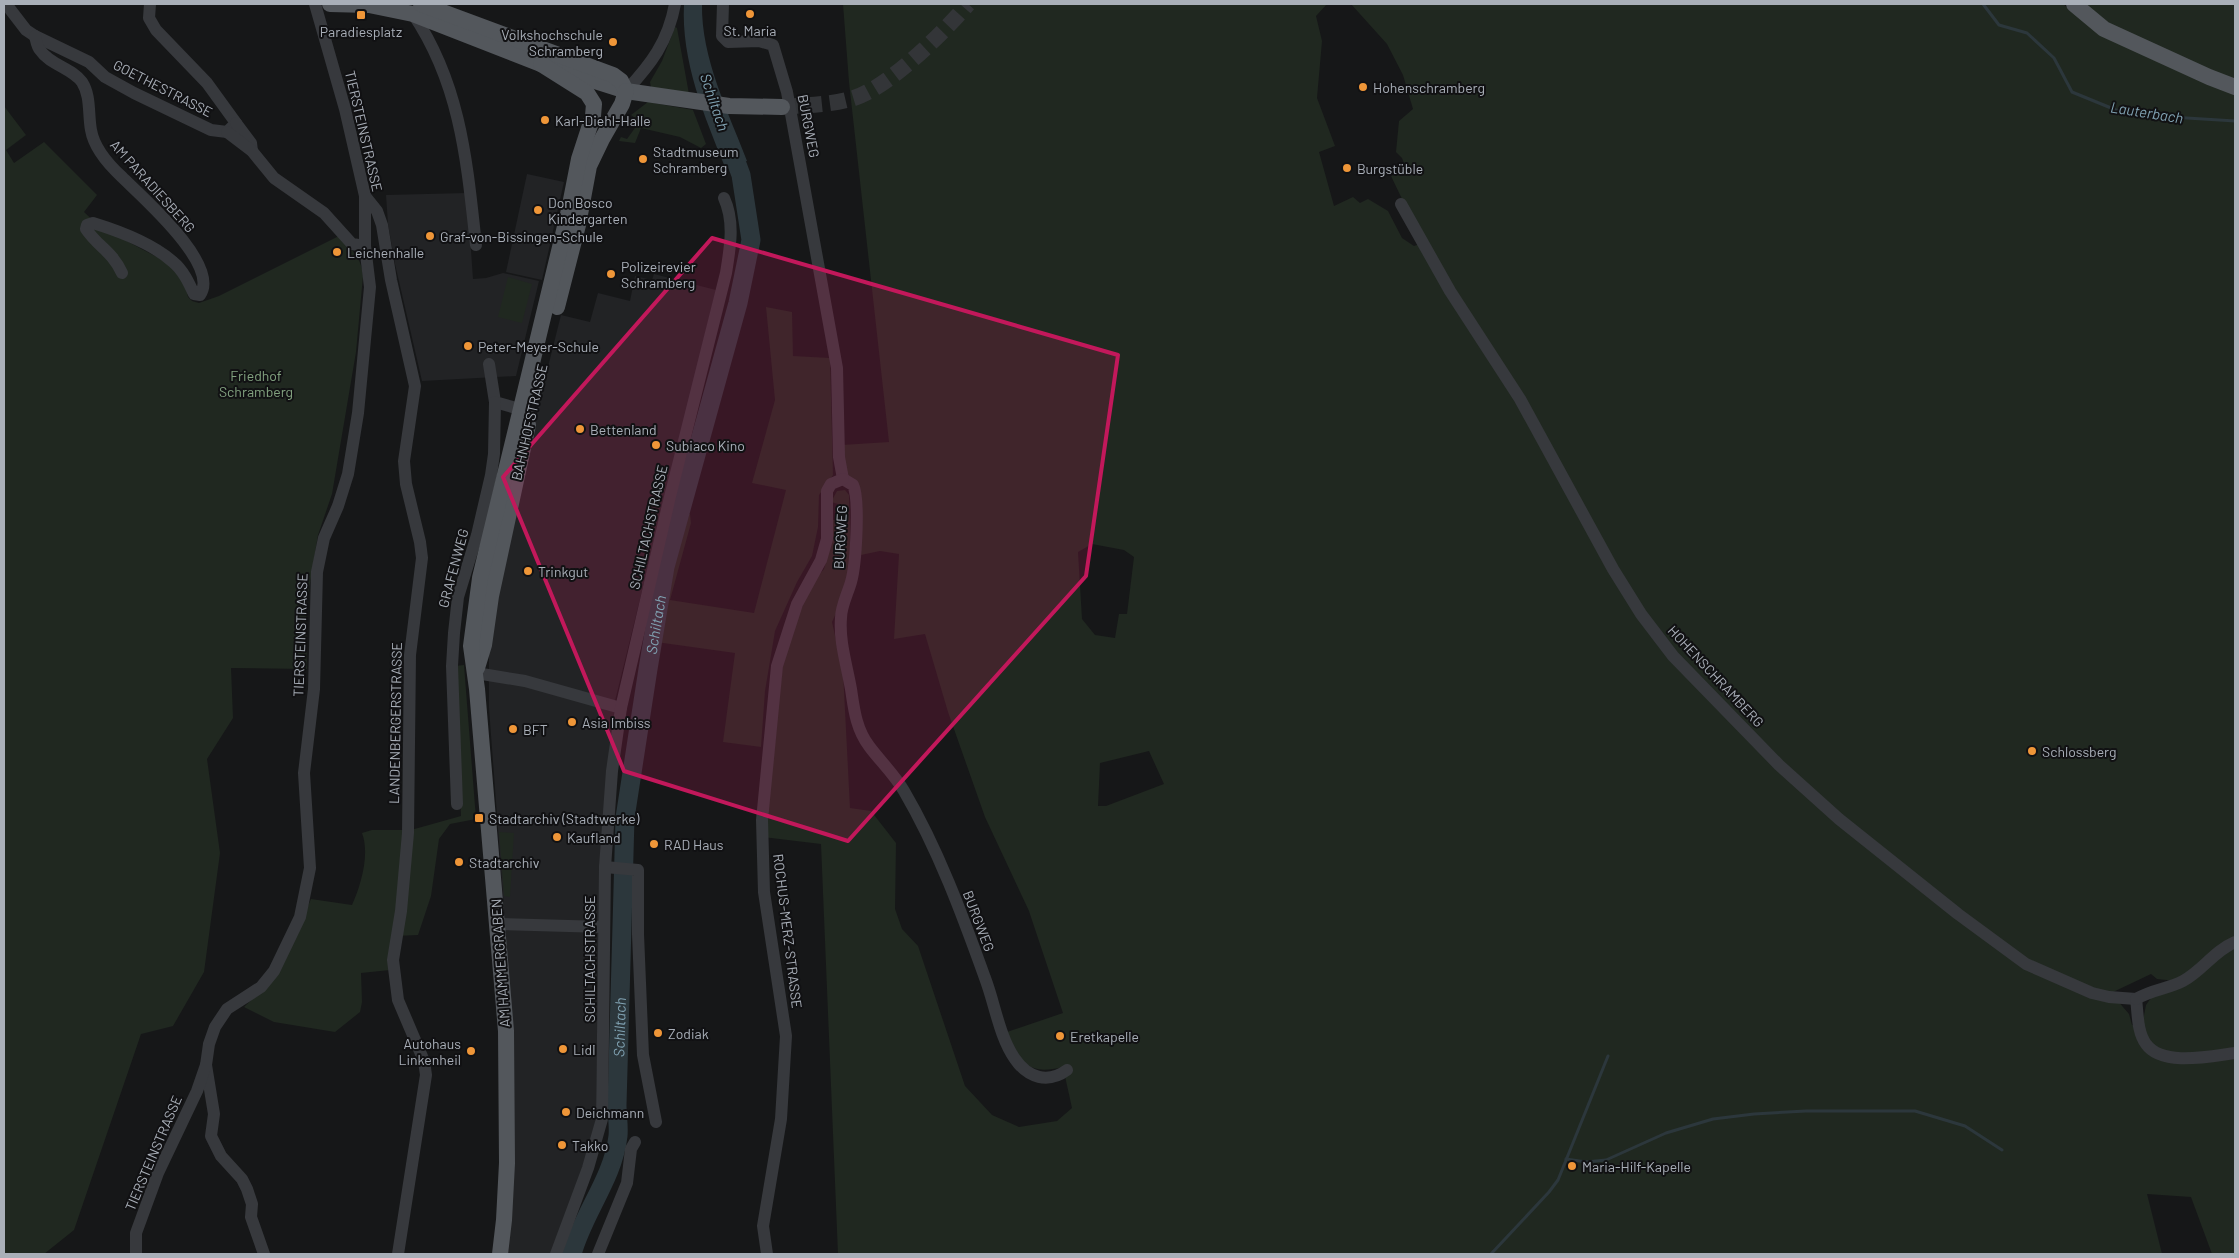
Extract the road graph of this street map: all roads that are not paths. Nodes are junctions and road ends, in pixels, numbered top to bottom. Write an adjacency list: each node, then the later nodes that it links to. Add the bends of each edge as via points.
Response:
1 (6, 4): 9 (street, GOETHESTRASSE, via 26,30)
2 (150, 4): 14 (street, GOETHESTRASSE, via 149,18 156,30 207,82)
3 (315, 4): 15 (street, TIERSTEINSTRASSE, via 345,109)
4 (330, 4): 8 (main road)
5 (675, 4): 12 (street, via 663,44 647,69)
6 (723, 4): 24 (street, BURGWEG, via 724,39 773,45 787,92 837,368 839,457)
7 (2074, 4): 11 (main road, via 2104,29)
8 (415, 7): 10 (main road); 12 (main road, via 613,75); 18 (street, via 452,95 460,124)
9 (35, 36): 14 (street, GOETHESTRASSE, via 89,62 105,77 134,93 211,130); 20 (street, AM PARADIESBERG, via 39,50 55,64 76,75 83,84 96,146 193,254 203,290 200,295 194,294 173,261 150,246 108,228 93,223 87,225 86,229 111,254)
10 (541, 64): 12 (main road); 23 (main road, BAHNHOFSTRASSE, via 586,93 594,104 579,159)
11 (2235, 87)
12 (626, 91): 13 (main road, via 729,106); 23 (main road, BAHNHOFSTRASSE, via 589,166 578,225)
13 (782, 108)
14 (232, 127): 19 (street, via 274,178 324,213 352,244)
15 (365, 196): 19 (street, TIERSTEINSTRASSE); 40 (street, LANDENBERGERSTRASSE, via 382,225 389,272 415,386 404,461 422,558 410,655 408,833 393,960 398,1000 424,1061 426,1075)
16 (724, 198): 26 (street, SCHILTACHSTRASSE, via 730,222 731,248 726,273)
17 (1401, 204): 32 (street, HOHENSCHRAMBERG, via 1450,291 1520,399 1640,614 1673,656 1786,771 1840,819 1966,920 2026,964 2073,986 2109,997)
18 (476, 245)
19 (364, 246): 34 (street, TIERSTEINSTRASSE, via 370,287 358,413 348,474 324,538 316,572 314,689 304,773 310,868 300,917 274,971 261,986 227,1010 215,1027)
20 (122, 273)
21 (489, 364): 22 (street, GRAFENWEG)
22 (494, 402): 23 (street); 27 (street, GRAFENWEG, via 491,475 458,596 454,633)
23 (526, 411): 25 (main road, BAHNHOFSTRASSE)
24 (843, 479): 35 (street, BURGWEG, via 853,484 857,496 855,559 841,617 853,704 861,732 891,770 925,832 963,918 1005,1040 1015,1059 1026,1071 1040,1078 1051,1079); 44 (street, ROCHUS-MERZ-STRASSE, via 831,484 828,490 827,539 821,560 797,604 773,689 762,852 764,892 786,1036 781,1119 763,1226)
25 (476, 673): 26 (street, via 525,681); 29 (main road, AM HAMMERGRABEN)
26 (621, 708): 28 (street, SCHILTACHSTRASSE, via 612,771)
27 (456, 804)
28 (610, 867): 30 (street, SCHILTACHSTRASSE); 36 (street, via 638,870 643,1055)
29 (498, 924): 30 (street); 41 (main road, AM HAMMERGRABEN, via 506,1031 507,1163)
30 (604, 927): 42 (street, SCHILTACHSTRASSE, via 602,1118 588,1168)
31 (2235, 942): 32 (street, via 2225,946 2183,981)
32 (2136, 999): 33 (street, via 2142,1036 2151,1050 2168,1058)
33 (2235, 1053)
34 (206, 1065): 38 (street, TIERSTEINSTRASSE, via 145,1207 136,1233); 39 (street, TIERSTEINSTRASSE, via 214,1114 211,1136 221,1156 242,1179 252,1204 251,1218)
35 (1067, 1070)
36 (656, 1122)
37 (635, 1142): 43 (street, via 631,1149 627,1183)
38 (136, 1254)
39 (264, 1254)
40 (398, 1254)
41 (500, 1254)
42 (556, 1254)
43 (598, 1254)
44 (767, 1254)

